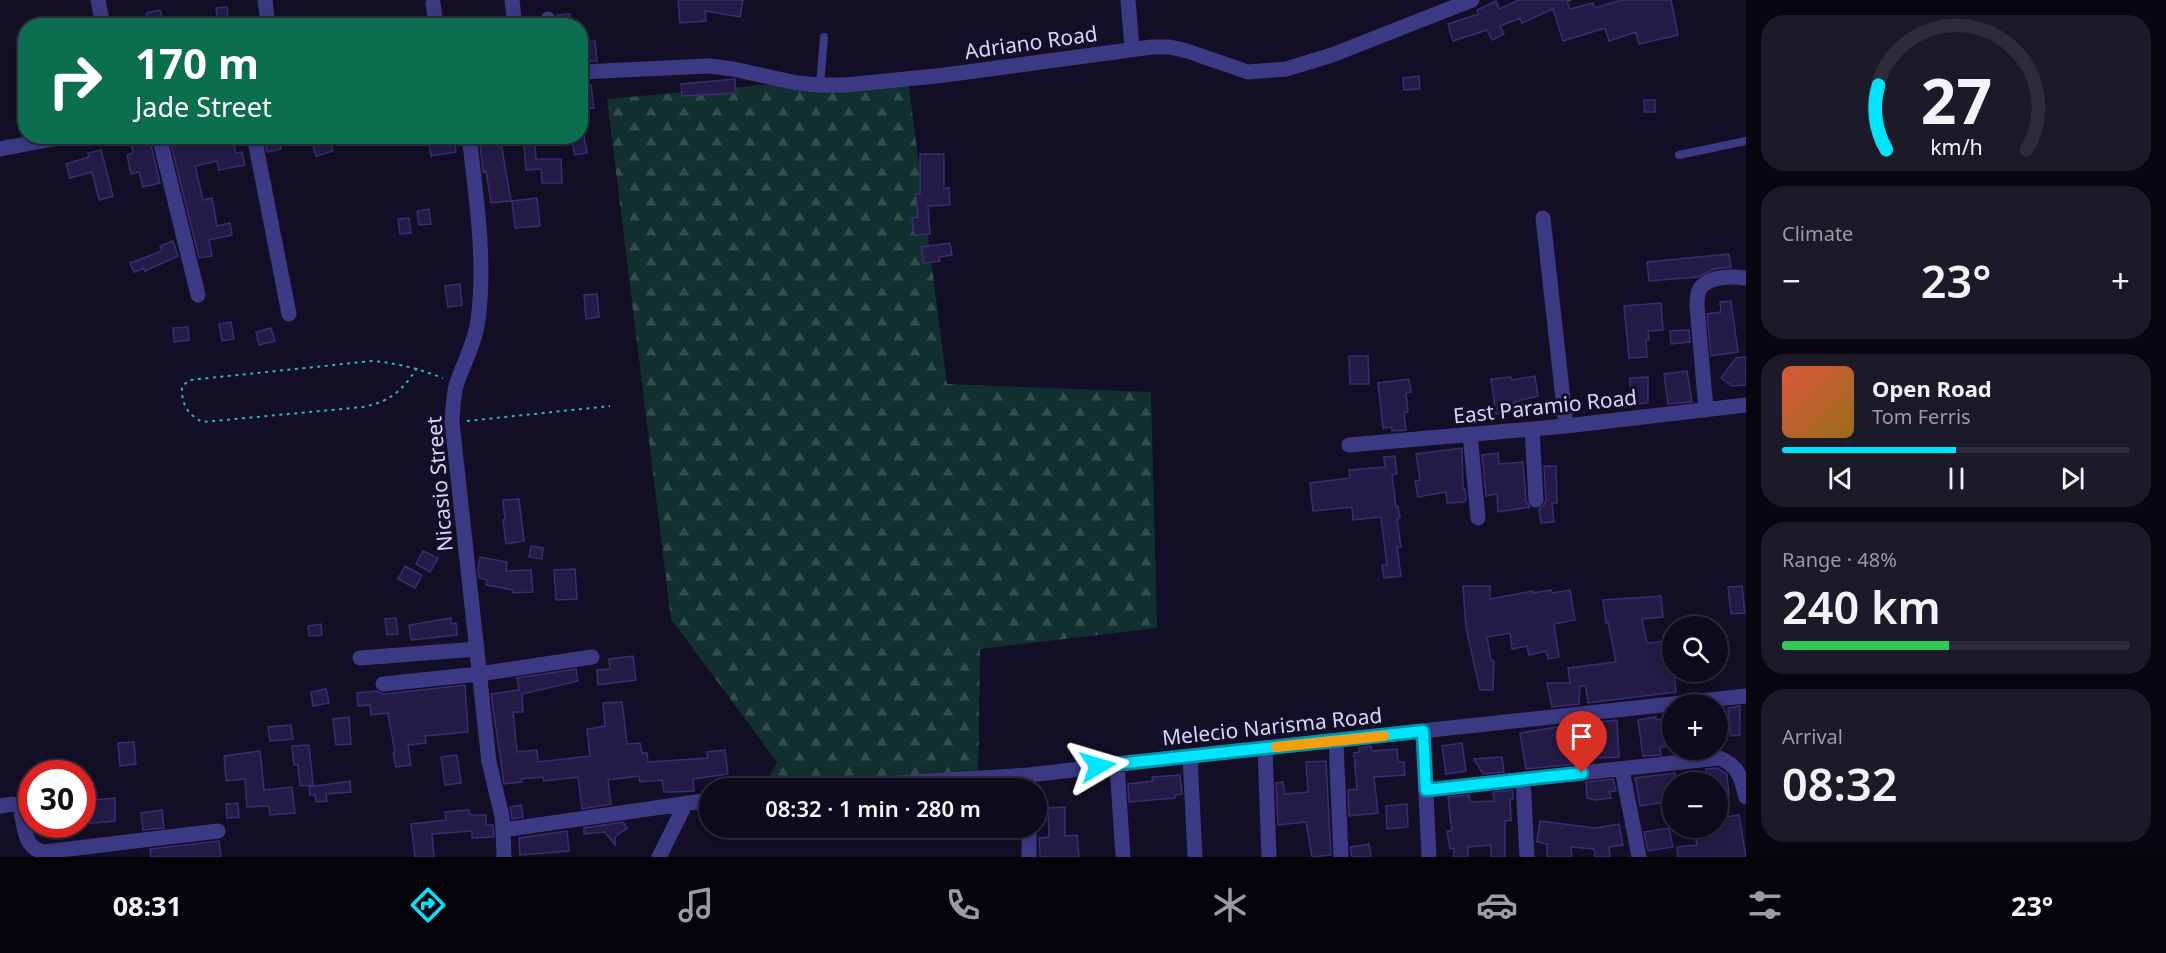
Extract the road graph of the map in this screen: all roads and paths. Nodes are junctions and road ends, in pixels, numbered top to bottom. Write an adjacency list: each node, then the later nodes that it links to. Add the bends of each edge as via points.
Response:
1 (98, 0): 7 (street)
2 (265, 0): 8 (street)
3 (512, 0): 10 (street)
4 (1128, 0): 12 (street)
5 (1472, 0): 12 (street, Adriano Road, via 1286,69 1248,72 1170,47)
6 (433, 4): 9 (street)
7 (101, 18)
8 (267, 18)
9 (435, 18)
10 (514, 18)
11 (824, 37): 14 (lane)
12 (1132, 48): 14 (street, Adriano Road, via 889,82)
13 (588, 72): 14 (street, Adriano Road, via 709,66)
14 (820, 85)
15 (1746, 141): 21 (lane)
16 (27, 144): 20 (street)
17 (161, 144): 24 (street)
18 (256, 144): 25 (street)
19 (470, 144): 27 (street, Nicasio Street, via 481,288 478,323)
20 (0, 149)
21 (1679, 155)
22 (1543, 218): 32 (street)
23 (1746, 278): 30 (street, via 1711,281 1701,287 1698,295)
24 (198, 295)
25 (289, 314)
26 (417, 368): 26 (path, via 372,361 203,378 182,386 181,396 192,418 203,422 363,407 396,395); 27 (path)
27 (457, 384): 31 (street, Nicasio Street)
28 (1746, 405): 30 (street, East Paramio Road)
29 (610, 406): 31 (path)
30 (1706, 410): 32 (street, East Paramio Road)
31 (452, 422): 38 (street, Nicasio Street)
32 (1566, 426): 33 (street, East Paramio Road)
33 (1532, 429): 34 (street, East Paramio Road); 36 (street)
34 (1470, 434): 35 (street, East Paramio Road); 37 (street)
35 (1349, 445)
36 (1536, 500)
37 (1478, 518)
38 (477, 649): 40 (street); 41 (street, Nicasio Street)
39 (591, 657): 41 (street)
40 (360, 658)
41 (479, 674): 42 (street); 57 (street, Nicasio Street, via 489,762)
42 (383, 684)
43 (1746, 696): 44 (street, Melecio Narisma Road)
44 (1423, 731): 45 (street, Melecio Narisma Road); 52 (street)
45 (1336, 741): 46 (street, Melecio Narisma Road); 67 (street)
46 (1265, 748): 47 (street, Melecio Narisma Road); 66 (street)
47 (1190, 756): 48 (street, Melecio Narisma Road); 65 (street)
48 (1117, 764): 50 (street, Melecio Narisma Road); 64 (street)
49 (1622, 769): 51 (street); 53 (street, via 1719,758 1729,762); 70 (street)
50 (1047, 778)
51 (1523, 779): 52 (street); 69 (street)
52 (1426, 790): 68 (street)
53 (1746, 797)
54 (699, 801): 55 (street)
55 (686, 803): 57 (street); 62 (street)
56 (0, 806): 60 (street, via 19,806 29,844)
57 (504, 830): 61 (street)
58 (218, 831): 60 (street)
59 (1029, 838): 63 (street)
60 (44, 855)
61 (504, 857)
62 (659, 857)
63 (1029, 857)
64 (1123, 857)
65 (1195, 857)
66 (1269, 857)
67 (1341, 857)
68 (1429, 857)
69 (1527, 857)
70 (1639, 857)

